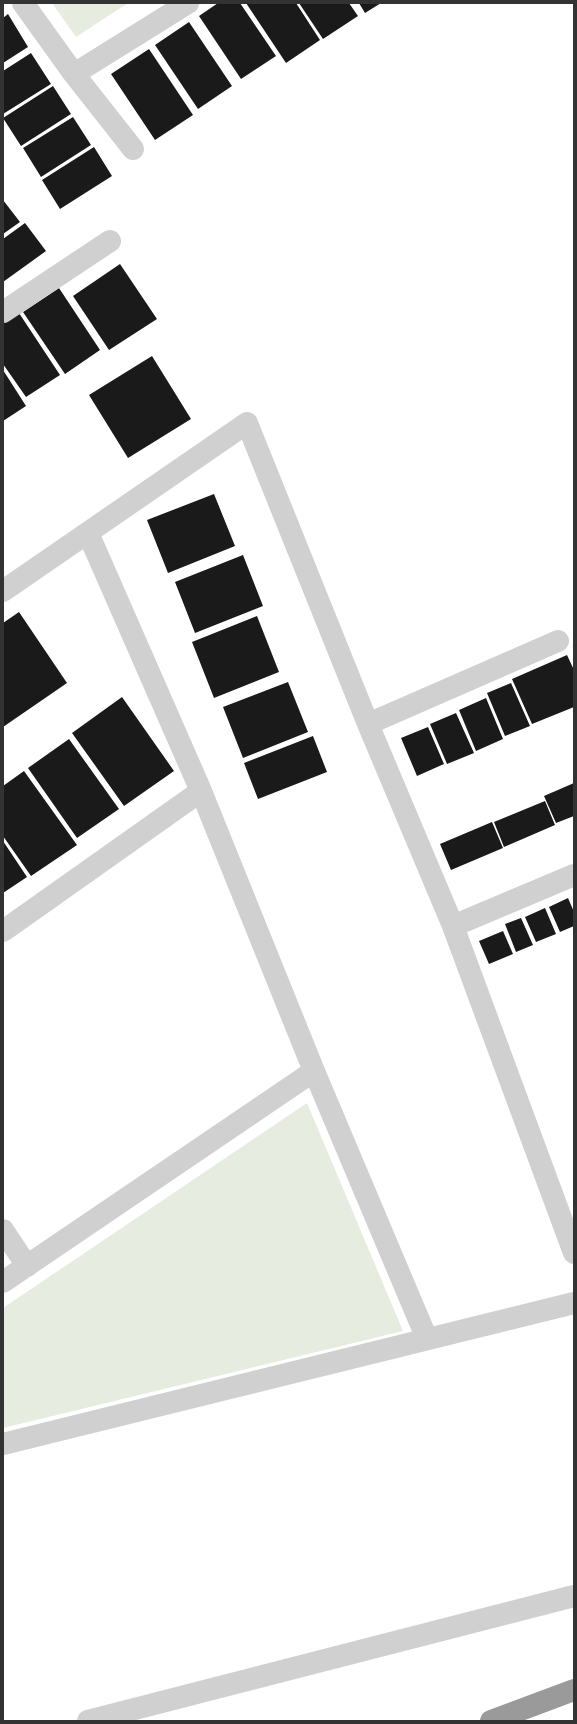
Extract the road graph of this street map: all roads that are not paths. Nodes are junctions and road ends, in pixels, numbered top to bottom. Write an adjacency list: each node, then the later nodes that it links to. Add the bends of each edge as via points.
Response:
1 (22, 3): 3 (street)
2 (188, 3): 3 (street)
3 (74, 74): 4 (street)
4 (134, 149)
5 (110, 241): 6 (street)
6 (3, 312)
7 (88, 533): 8 (street); 10 (street, via 247,422); 11 (street)
8 (3, 591)
9 (558, 640): 10 (street)
10 (368, 724): 13 (street)
11 (201, 791): 14 (street); 15 (street)
12 (574, 875): 13 (street)
13 (453, 926): 17 (street)
14 (3, 931)
15 (314, 1071): 18 (street); 21 (street)
16 (3, 1230): 18 (street)
17 (574, 1253)
18 (27, 1266): 19 (street)
19 (3, 1282)
20 (574, 1303): 21 (street)
21 (427, 1339): 22 (street)
22 (3, 1444)
23 (574, 1596): 25 (street)
24 (574, 1690): 26 (highway)
25 (88, 1721)
26 (491, 1721)

